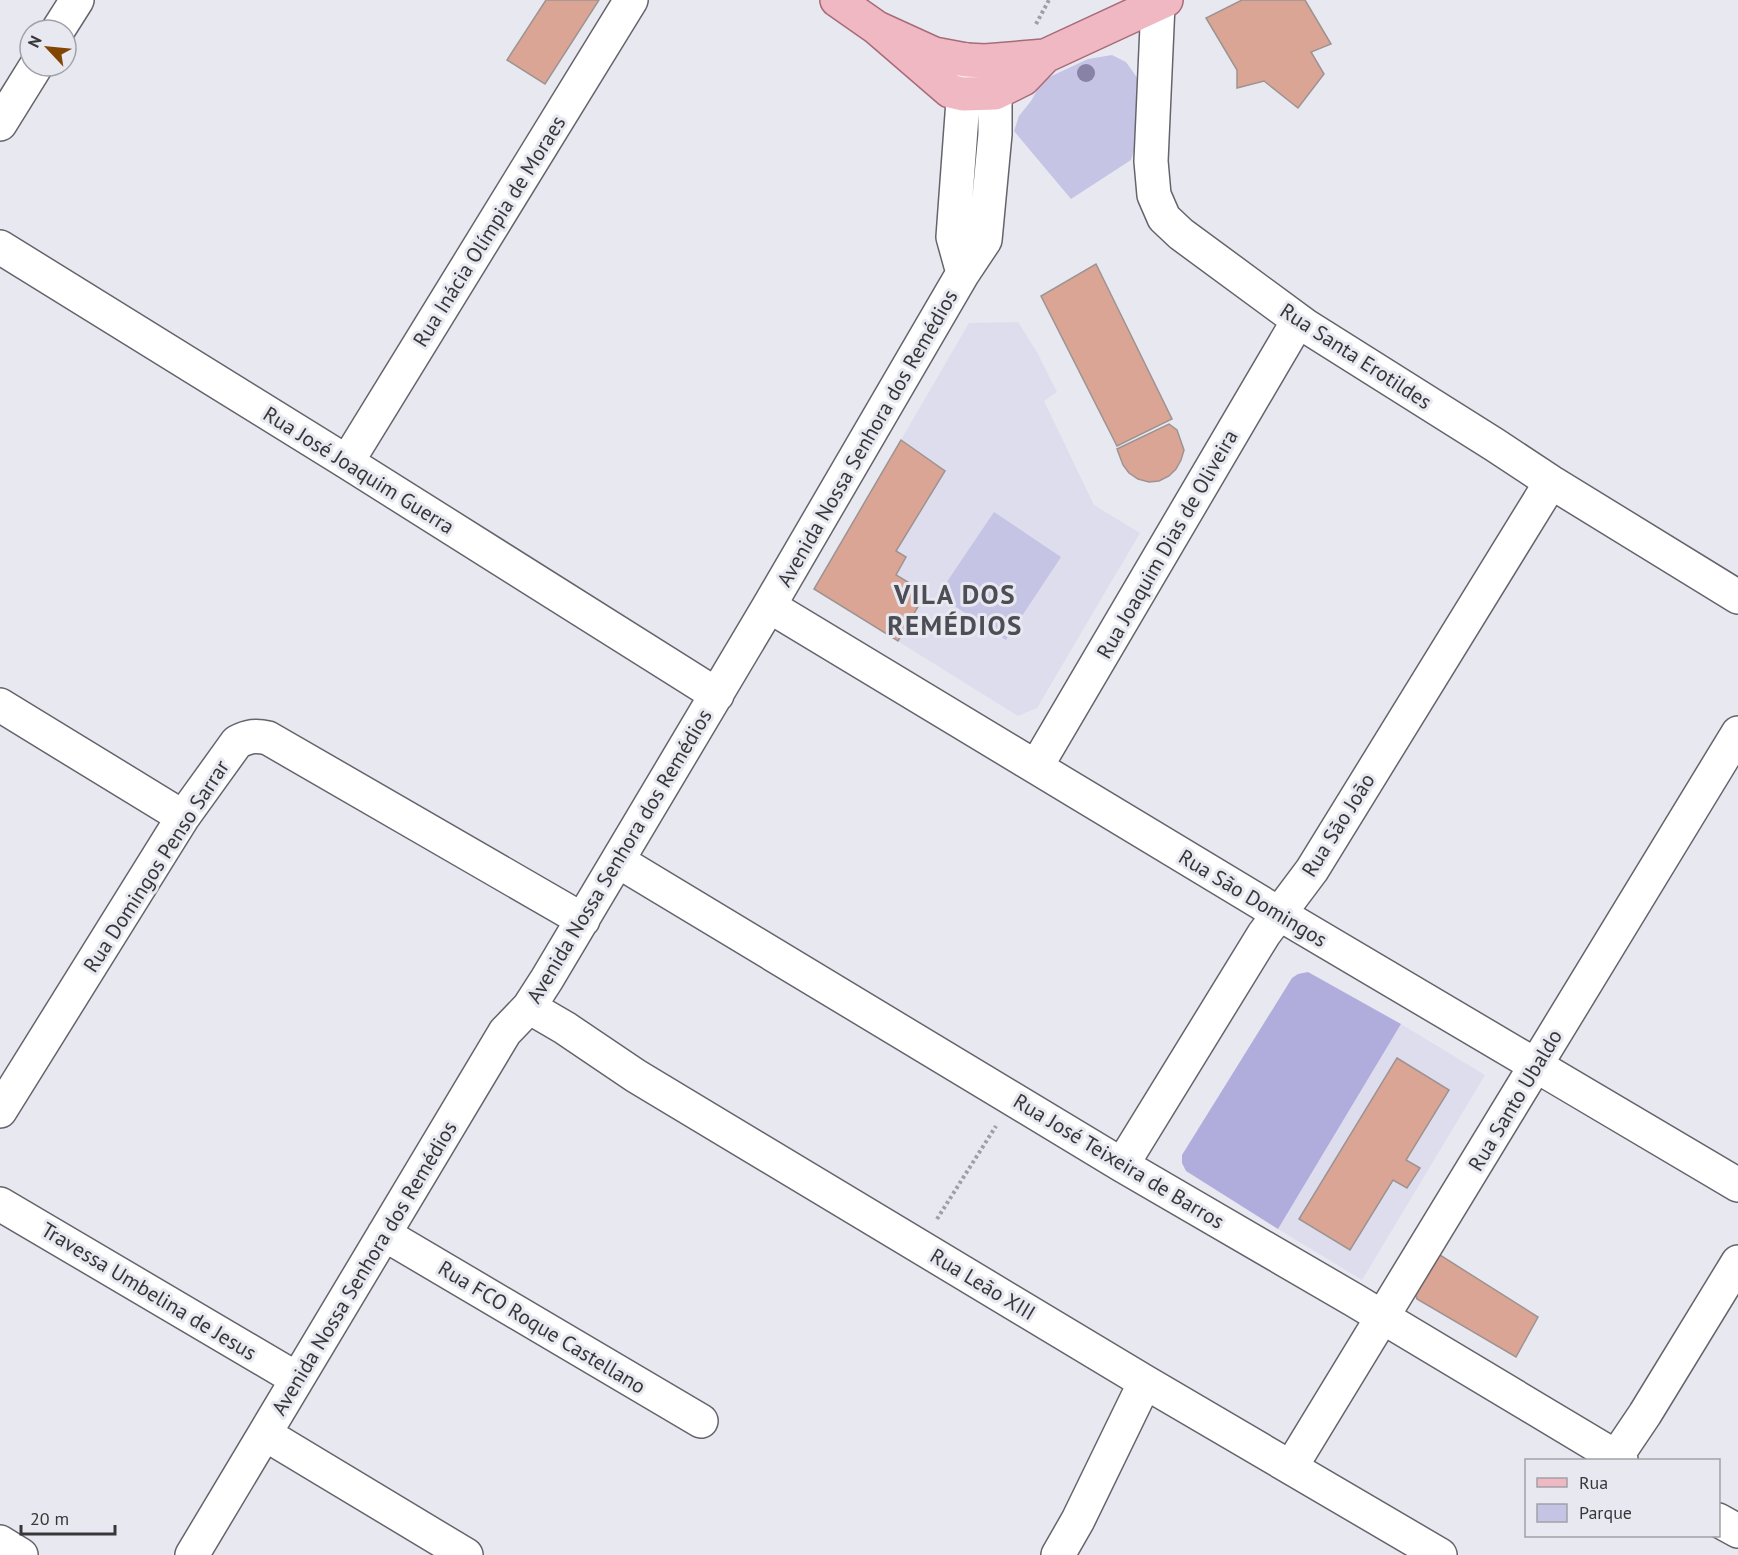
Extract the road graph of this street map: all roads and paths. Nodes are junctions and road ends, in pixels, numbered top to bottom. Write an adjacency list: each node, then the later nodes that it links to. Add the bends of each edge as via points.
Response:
1 (77, 0): 5 (street)
2 (631, 0): 14 (street, Rua Inácia Olímpia de Moraes)
3 (837, 0): 6 (main road)
4 (1162, 2): 7 (main road); 13 (street, Rua Santa Erotildes, via 1151,161 1154,195 1164,218 1181,234)
5 (66, 18)
6 (877, 28): 8 (main road, via 934,54); 10 (main road, via 950,91)
7 (1045, 56): 8 (main road); 10 (main road, via 1023,79)
8 (981, 60): 10 (street, Avenida Nossa Senhora dos Remédios)
9 (29, 78): 11 (street)
10 (979, 93): 17 (street, Avenida Nossa Senhora dos Remédios, via 953,237 963,273)
11 (0, 124)
12 (0, 247): 14 (street, Rua José Joaquim Guerra)
13 (1298, 321): 15 (street, Rua Santa Erotildes); 21 (street, Rua Joaquim Dias de Oliveira)
14 (347, 462): 18 (street, Rua José Joaquim Guerra)
15 (1551, 482): 16 (street, Rua Santa Erotildes); 24 (street, Rua São João, via 1312,870)
16 (1738, 597)
17 (769, 606): 18 (street, Avenida Nossa Senhora dos Remédios); 21 (street, Rua São Domingos)
18 (717, 695): 23 (street, Avenida Nossa Senhora dos Remédios)
19 (0, 705): 22 (street)
20 (1738, 733): 27 (street, Rua Santo Ubaldo)
21 (1036, 767): 24 (street, Rua São Domingos)
22 (183, 817): 25 (street, Rua Domingos Penso Sarrar, via 237,742 256,735 268,738); 29 (street, Rua Domingos Penso Sarrar)
23 (618, 861): 25 (street, Avenida Nossa Senhora dos Remédios); 28 (street, Rua José Teixeira de Barros)
24 (1278, 913): 27 (street, Rua São Domingos); 30 (street, Rua São João)
25 (583, 920): 26 (street, Avenida Nossa Senhora dos Remédios)
26 (530, 1007): 33 (street, Avenida Nossa Senhora dos Remédios, via 505,1032); 34 (street, Rua Leão XIII, via 636,1076)
27 (1536, 1066): 31 (street, Rua São Domingos); 36 (street, Rua Santo Ubaldo)
28 (1013, 1098): 30 (street, Rua José Teixeira de Barros); 34 (path)
29 (0, 1112)
30 (1122, 1165): 36 (street, Rua José Teixeira de Barros)
31 (1738, 1185)
32 (0, 1204): 37 (street, Travessa Umbelina de Jesus)
33 (384, 1234): 37 (street, Avenida Nossa Senhora dos Remédios); 39 (street, Rua FCO Roque Castellano)
34 (920, 1246): 38 (street, Rua Leão XIII)
35 (1738, 1262): 41 (street)
36 (1382, 1318): 41 (street, Rua José Teixeira de Barros); 42 (street, Rua Santo Ubaldo)
37 (297, 1379): 40 (street, Avenida Nossa Senhora dos Remédios)
38 (1145, 1382): 42 (street, Rua Leão XIII); 49 (street)
39 (701, 1421)
40 (265, 1434): 47 (street, Avenida Nossa Senhora dos Remédios); 48 (street)
41 (1619, 1459)
42 (1291, 1467): 50 (street, Rua Leão XIII)
43 (1720, 1521): 44 (street)
44 (1738, 1532)
45 (0, 1542): 46 (street)
46 (21, 1555)
47 (192, 1555)
48 (466, 1555)
49 (1058, 1555)
50 (1440, 1555)

